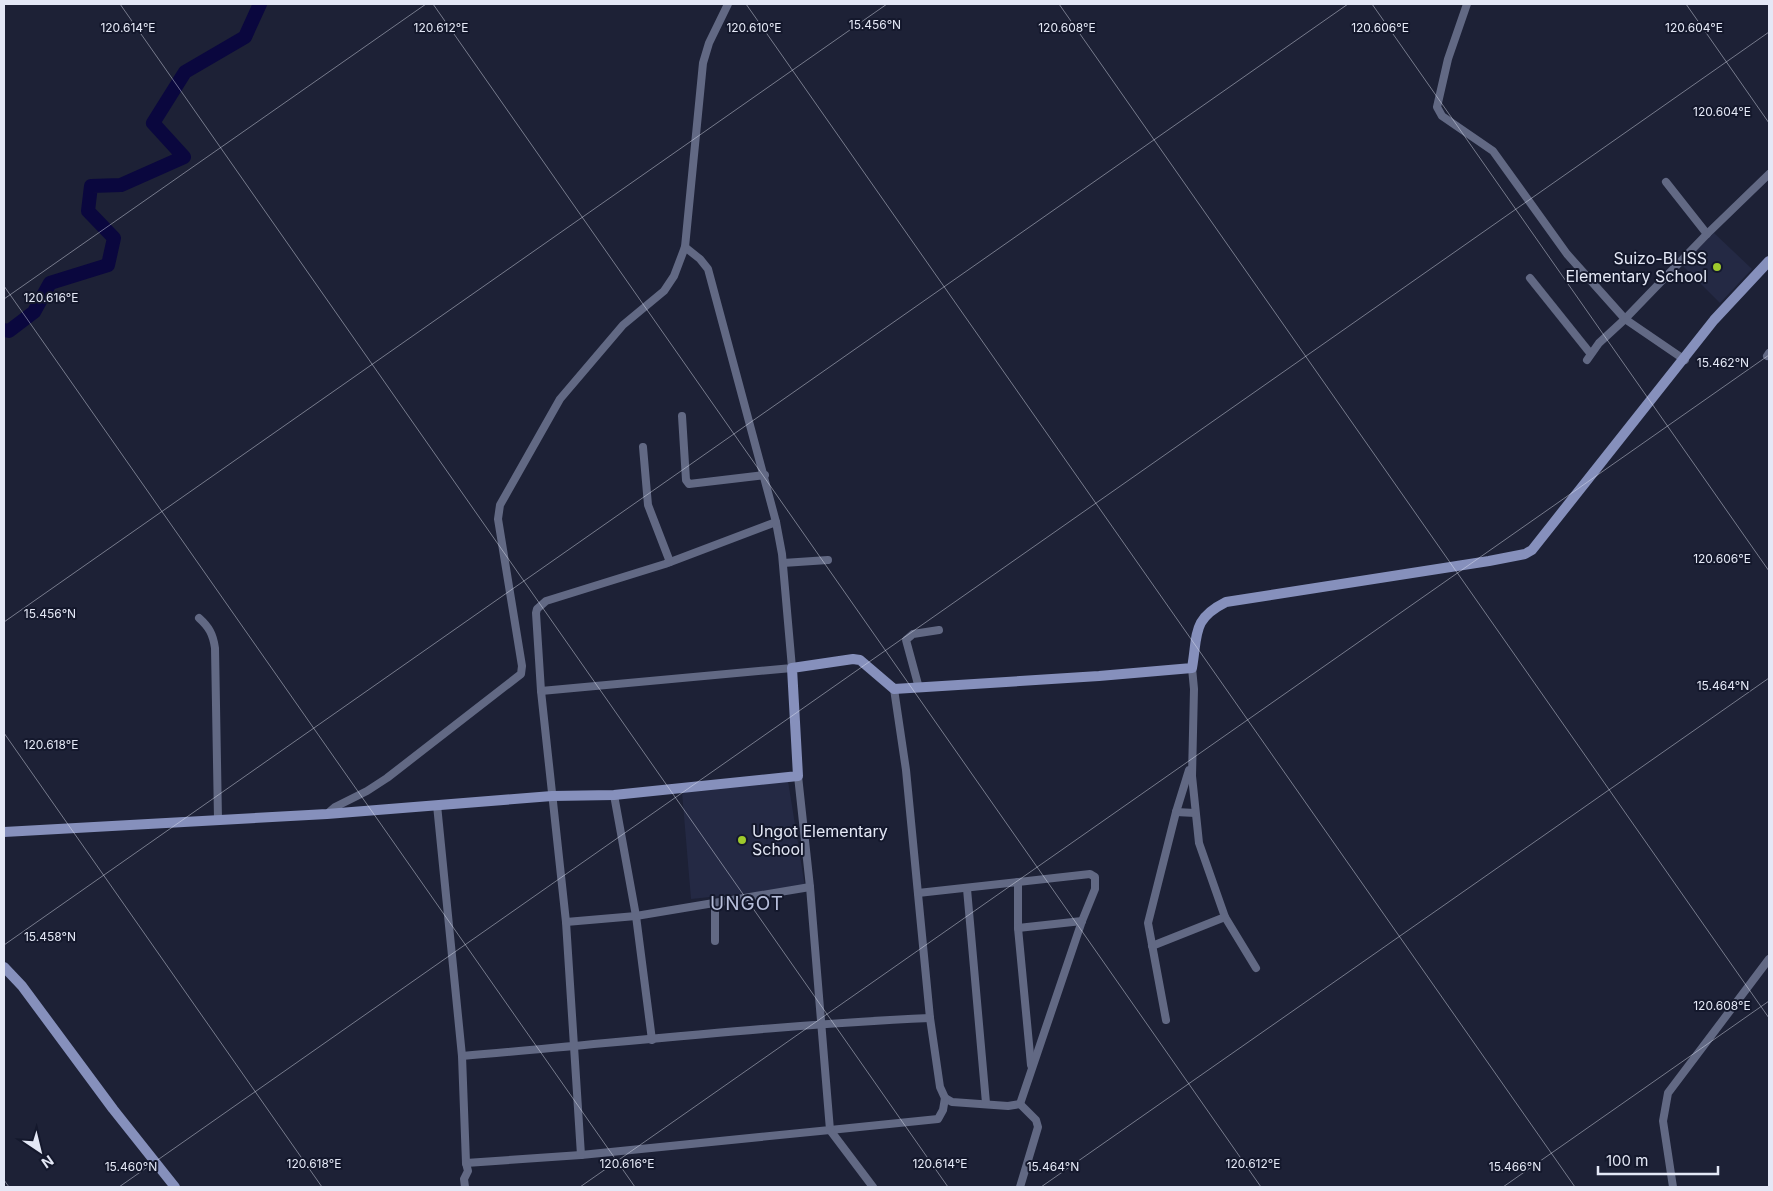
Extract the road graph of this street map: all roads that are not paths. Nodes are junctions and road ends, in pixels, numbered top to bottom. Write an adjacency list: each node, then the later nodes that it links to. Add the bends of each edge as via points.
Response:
1 (728, 4): 6 (street, via 703,63)
2 (1467, 4): 9 (street, via 1436,103 1438,110 1493,152 1567,254)
3 (1769, 174): 5 (street)
4 (1666, 182): 5 (street)
5 (1707, 234): 9 (street)
6 (685, 247): 13 (street, via 700,258 708,270); 32 (street, via 667,287 623,325 560,399 500,505 498,519 521,674 387,778)
7 (1769, 261): 10 (street, via 1725,308)
8 (1530, 278): 9 (street, via 1589,357)
9 (1625, 319): 10 (street)
10 (1685, 360): 21 (street, via 1526,554 1226,602 1209,610 1200,622)
11 (682, 416): 13 (street, via 686,480 689,484)
12 (643, 447): 16 (street, via 648,505)
13 (765, 474): 14 (street)
14 (776, 522): 16 (street); 17 (street)
15 (828, 560): 17 (street)
16 (670, 562): 24 (street, via 546,601 538,609 535,619)
17 (783, 563): 20 (street)
18 (199, 618): 33 (street, via 209,627 215,648)
19 (939, 630): 22 (street, via 913,634 906,640)
20 (792, 668): 23 (street, via 860,660); 24 (street); 26 (street)
21 (1192, 668): 22 (street); 25 (street)
22 (919, 688): 23 (street)
23 (894, 689): 38 (street)
24 (541, 691): 28 (street)
25 (1192, 761): 30 (street); 31 (street)
26 (798, 776): 27 (street); 36 (street)
27 (614, 795): 28 (street); 40 (street)
28 (552, 796): 29 (street); 43 (street)
29 (437, 805): 32 (street); 55 (street)
30 (1176, 812): 31 (street); 46 (street, via 1150,916)
31 (1195, 813): 41 (street, via 1199,843)
32 (328, 814): 33 (street)
33 (218, 819): 34 (street)
34 (4, 832)
35 (1018, 882): 37 (street); 42 (street, via 1090,874 1095,877 1097,882); 44 (street)
36 (810, 886): 39 (street); 52 (street)
37 (967, 889): 38 (street); 58 (street)
38 (918, 894): 50 (street)
39 (715, 903): 40 (street); 45 (street)
40 (636, 916): 43 (street); 53 (street)
41 (1225, 917): 46 (street); 49 (street)
42 (1082, 921): 44 (street); 56 (street)
43 (566, 922): 54 (street)
44 (1018, 928): 56 (street)
45 (715, 941)
46 (1152, 946): 51 (street)
47 (1769, 959): 67 (street, via 1668,1093 1663,1121)
48 (4, 967): 63 (street, via 22,986)
49 (1256, 968)
50 (930, 1018): 52 (street); 57 (street, via 940,1087)
51 (1166, 1020)
52 (821, 1023): 53 (street); 60 (street)
53 (652, 1040): 54 (street)
54 (572, 1046): 55 (street); 61 (street)
55 (462, 1056): 62 (street)
56 (1032, 1069): 59 (street)
57 (945, 1098): 58 (street, via 952,1102); 60 (street, via 938,1119)
58 (986, 1103): 59 (street)
59 (1020, 1104): 66 (street, via 1036,1120 1038,1127)
60 (830, 1130): 61 (street); 65 (street)
61 (581, 1155): 62 (street)
62 (466, 1163): 64 (street)
63 (175, 1187)
64 (465, 1187)
65 (873, 1187)
66 (1020, 1187)
67 (1673, 1187)

